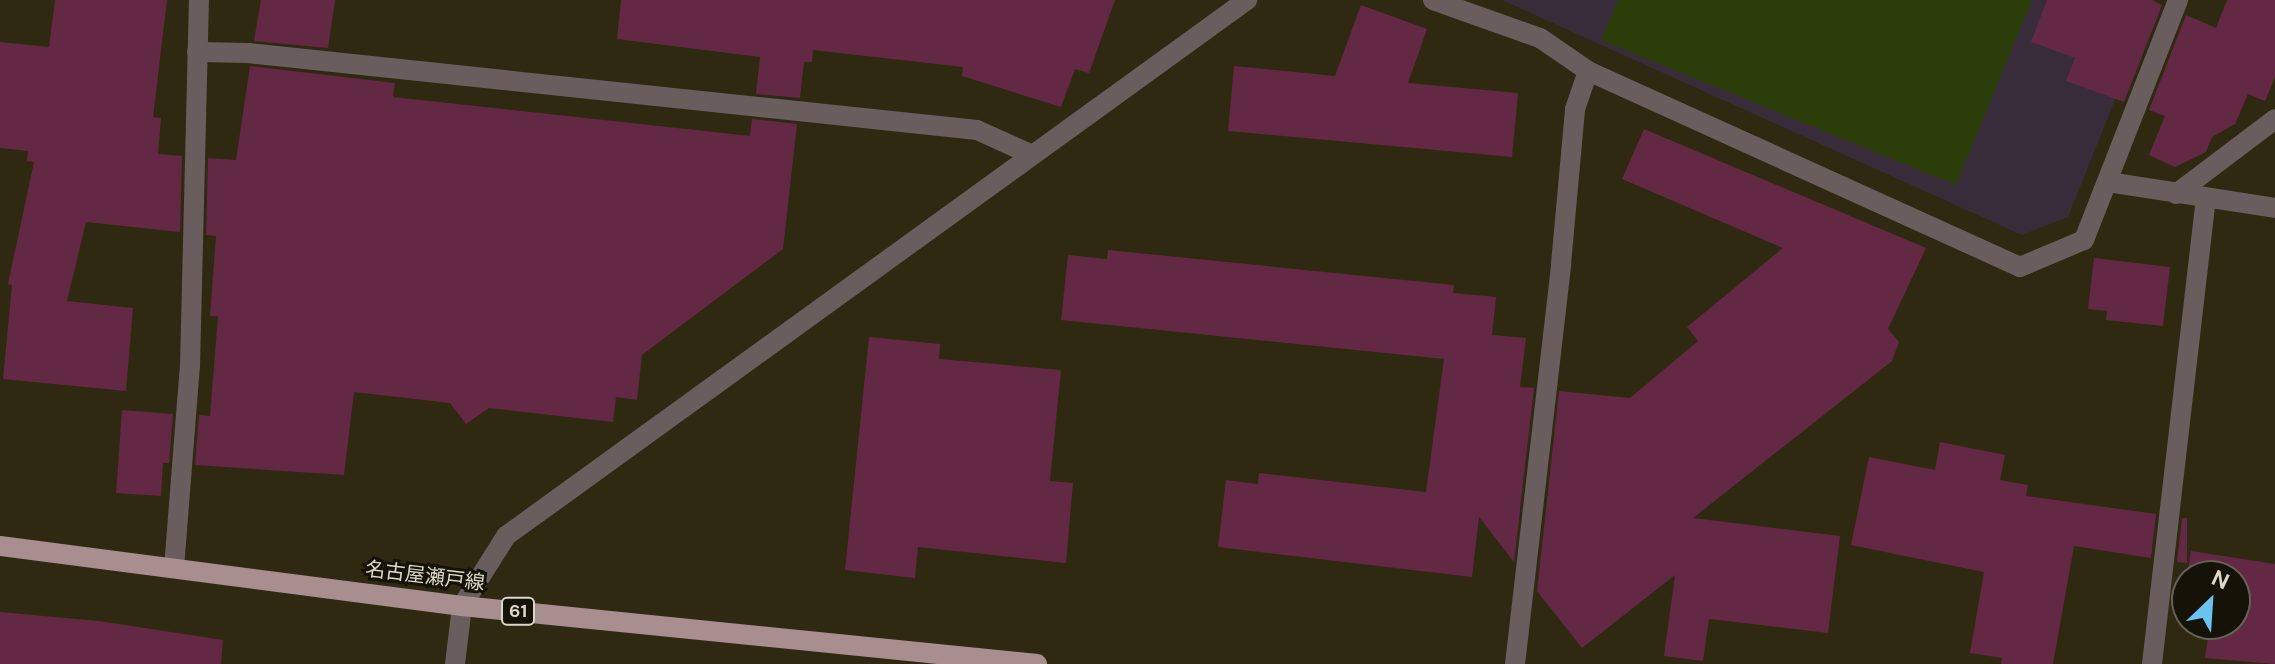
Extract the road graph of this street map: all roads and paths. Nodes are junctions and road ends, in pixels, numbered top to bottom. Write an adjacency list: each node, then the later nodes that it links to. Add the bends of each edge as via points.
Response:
1 (199, 0): 5 (street)
2 (1247, 0): 8 (street)
3 (1433, 0): 6 (street, via 1540,38)
4 (2178, 0): 9 (street)
5 (197, 52): 8 (street, via 248,53 977,130); 14 (street, via 190,366)
6 (1588, 71): 9 (street, via 2020,267 2084,240); 18 (street, via 1575,109)
7 (2275, 119): 10 (street)
8 (1030, 154): 15 (street, via 506,536)
9 (2108, 182): 10 (street)
10 (2176, 194): 11 (street)
11 (2206, 199): 12 (street); 19 (street)
12 (2275, 208)
13 (0, 546): 14 (main road, 名古屋瀬戸線 / 61)
14 (174, 568): 15 (main road, 名古屋瀬戸線 / 61)
15 (462, 606): 16 (street); 17 (main road, 名古屋瀬戸線 / 61)
16 (455, 664)
17 (1037, 664)
18 (1515, 664)
19 (2152, 664)

